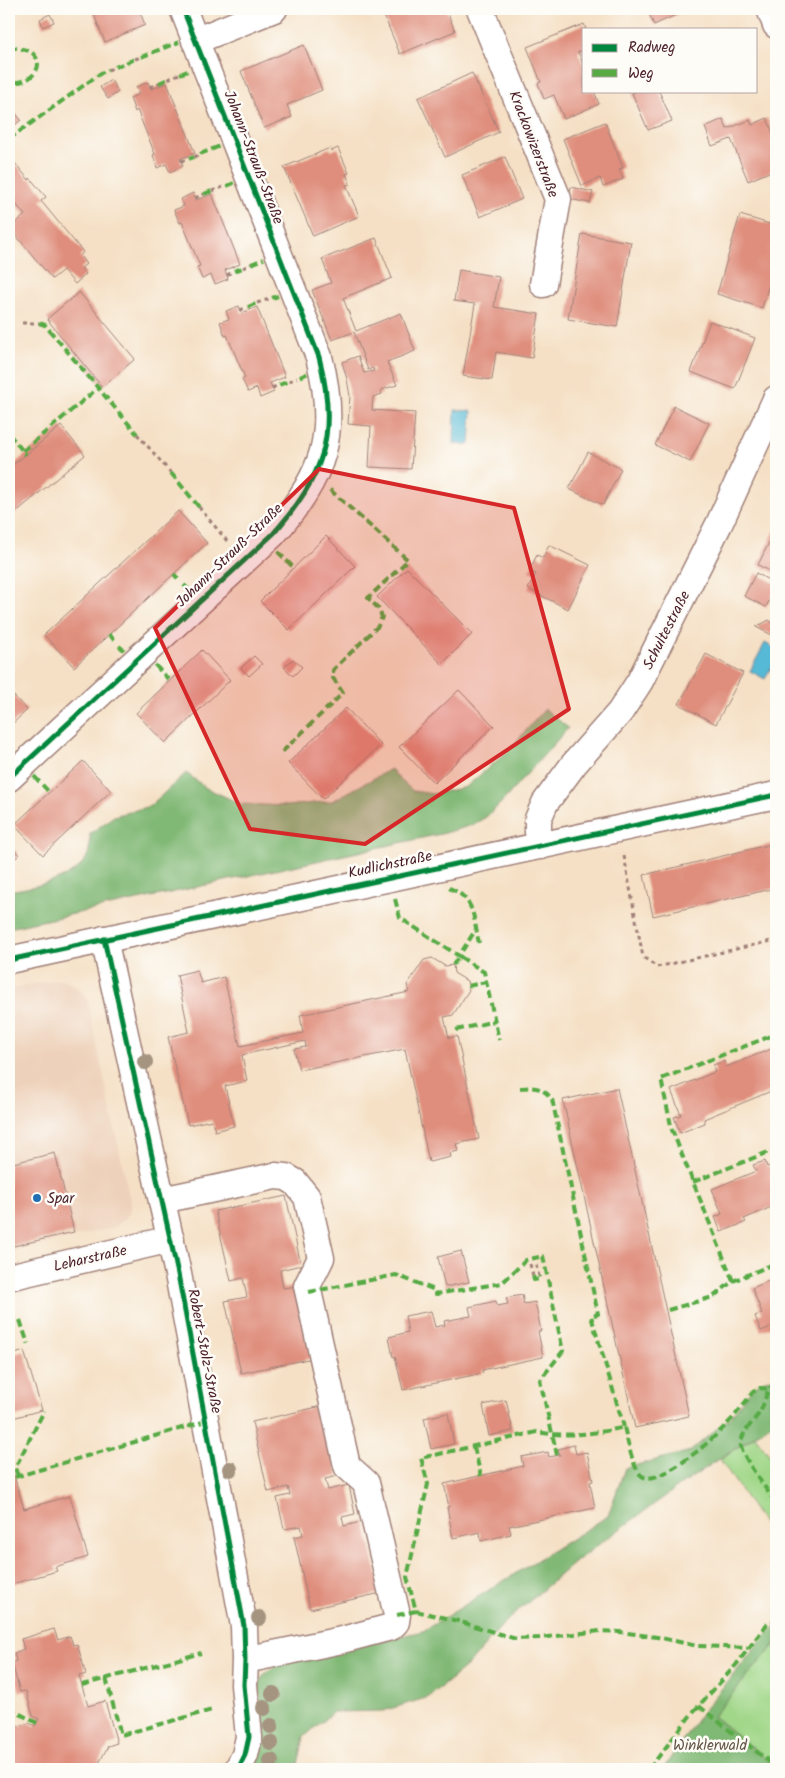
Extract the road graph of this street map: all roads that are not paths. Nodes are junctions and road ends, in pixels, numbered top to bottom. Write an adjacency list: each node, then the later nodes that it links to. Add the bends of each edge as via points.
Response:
1 (183, 9): 6 (street, Johann-Strauß-Straße)
2 (274, 9): 6 (street)
3 (480, 9): 7 (street, Krackowizerstraße, via 558,199)
4 (770, 9): 5 (street)
5 (776, 25)
6 (196, 41): 9 (street, Johann-Strauß-Straße, via 319,357 326,384 326,440 307,490 273,534)
7 (543, 284)
8 (776, 399): 11 (street, Schultestraße, via 720,524 640,681 620,712 545,803 538,819)
9 (9, 778)
10 (776, 795): 11 (street, Kudlichstraße)
11 (541, 846): 12 (street, Kudlichstraße)
12 (104, 939): 13 (street, Kudlichstraße); 14 (street, Robert-Stolz-Straße)
13 (9, 960)
14 (162, 1200): 15 (street, Robert-Stolz-Straße); 17 (street, via 275,1176 295,1182 307,1197 321,1258 307,1286 347,1466 366,1483 397,1615 391,1627)
15 (171, 1239): 16 (street, Leharstraße); 17 (street, Robert-Stolz-Straße, via 244,1626)
16 (9, 1277)
17 (246, 1660): 18 (street, Robert-Stolz-Straße, via 244,1685 249,1737)
18 (238, 1769)

